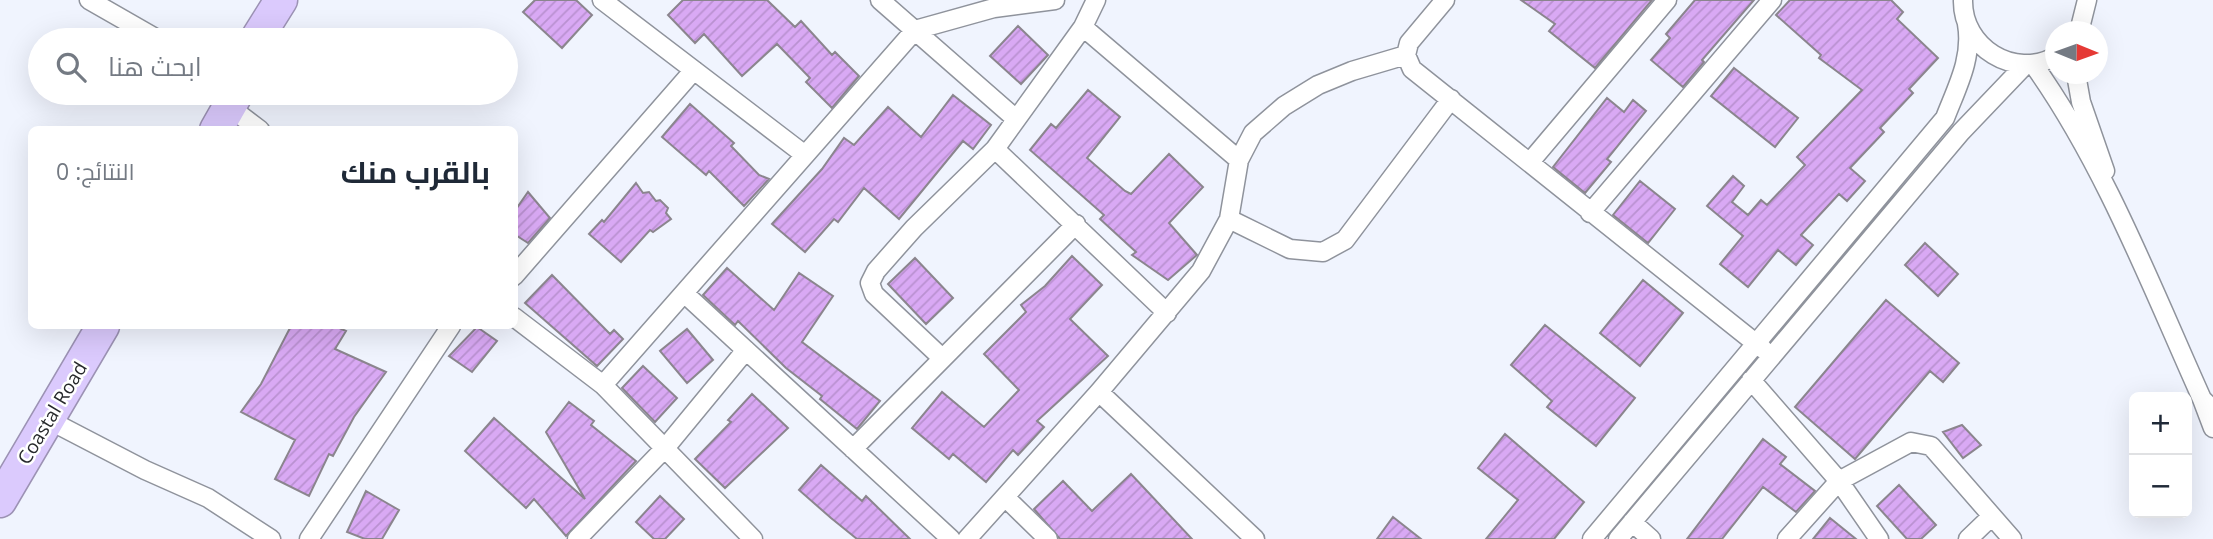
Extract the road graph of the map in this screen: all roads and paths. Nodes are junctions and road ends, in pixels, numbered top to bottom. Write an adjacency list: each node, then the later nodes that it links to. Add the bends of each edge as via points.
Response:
1 (89, 0): 17 (street)
2 (281, 0): 18 (highway)
3 (292, 0): 19 (highway)
4 (602, 0): 13 (street)
5 (880, 0): 20 (street)
6 (1055, 0): 20 (street, via 994,8)
7 (1096, 0): 16 (street)
8 (1445, 0): 21 (street, via 1409,43)
9 (1667, 0): 35 (street)
10 (1772, 0): 36 (street)
11 (1963, 0): 15 (street)
12 (2087, 0): 14 (street)
13 (624, 6): 24 (street)
14 (2082, 21)
15 (1966, 24): 23 (street, via 1980,46 2000,60); 47 (street, via 1967,61 1945,118)
16 (1083, 27): 29 (street); 34 (street)
17 (138, 28)
18 (264, 28)
19 (275, 28)
20 (915, 30): 29 (street); 33 (street)
21 (1406, 55): 26 (street, via 1412,69); 34 (street, via 1318,85 1284,106 1253,133)
22 (2045, 60): 23 (street)
23 (2029, 65): 38 (street, via 2061,107); 49 (street, via 1961,132)
24 (694, 70): 33 (street); 40 (street)
25 (2078, 84): 38 (street)
26 (1451, 99): 35 (street); 37 (street, via 1345,240 1323,251 1290,249)
27 (224, 105): 30 (highway)
28 (226, 105): 31 (street)
29 (1016, 119): 32 (street)
30 (207, 126)
31 (255, 126)
32 (995, 149): 39 (street); 50 (street, via 914,228 870,283 874,294)
33 (805, 155): 41 (street)
34 (1239, 160): 37 (street)
35 (1530, 162): 36 (street)
36 (1590, 213): 47 (street)
37 (1229, 219): 42 (street, via 1201,271)
38 (2122, 221): 54 (street)
39 (1076, 224): 42 (street); 50 (street)
40 (518, 271)
41 (684, 293): 48 (street); 52 (street)
42 (1167, 313): 53 (street)
43 (518, 320): 52 (street)
44 (89, 329): 55 (highway, Coastal Road)
45 (101, 329): 55 (highway, Coastal Road)
46 (449, 329): 66 (street)
47 (1756, 343): 49 (street); 73 (street)
48 (746, 350): 57 (street); 58 (street)
49 (1772, 355): 51 (street)
50 (942, 358): 58 (street)
51 (1751, 380): 59 (street); 64 (street)
52 (603, 385): 57 (street)
53 (1099, 392): 61 (street); 72 (street)
54 (2207, 404): 56 (street)
55 (43, 417): 60 (highway, Coastal Road); 62 (highway, Coastal Road); 65 (street, via 208,498)
56 (2213, 428)
57 (666, 447): 67 (street); 68 (street)
58 (853, 449): 69 (street)
59 (1839, 481): 63 (street, via 1900,446 1922,443 1931,446); 76 (street); 77 (street)
60 (0, 484)
61 (1005, 497): 70 (street); 71 (street)
62 (0, 500)
63 (1992, 516): 78 (street); 79 (street)
64 (1632, 523): 74 (street); 75 (street)
65 (271, 539)
66 (309, 539)
67 (577, 539)
68 (753, 539)
69 (951, 539)
70 (967, 539)
71 (1048, 539)
72 (1255, 539)
73 (1592, 539)
74 (1618, 539)
75 (1651, 539)
76 (1787, 539)
77 (1879, 539)
78 (1968, 539)
79 (2012, 539)

